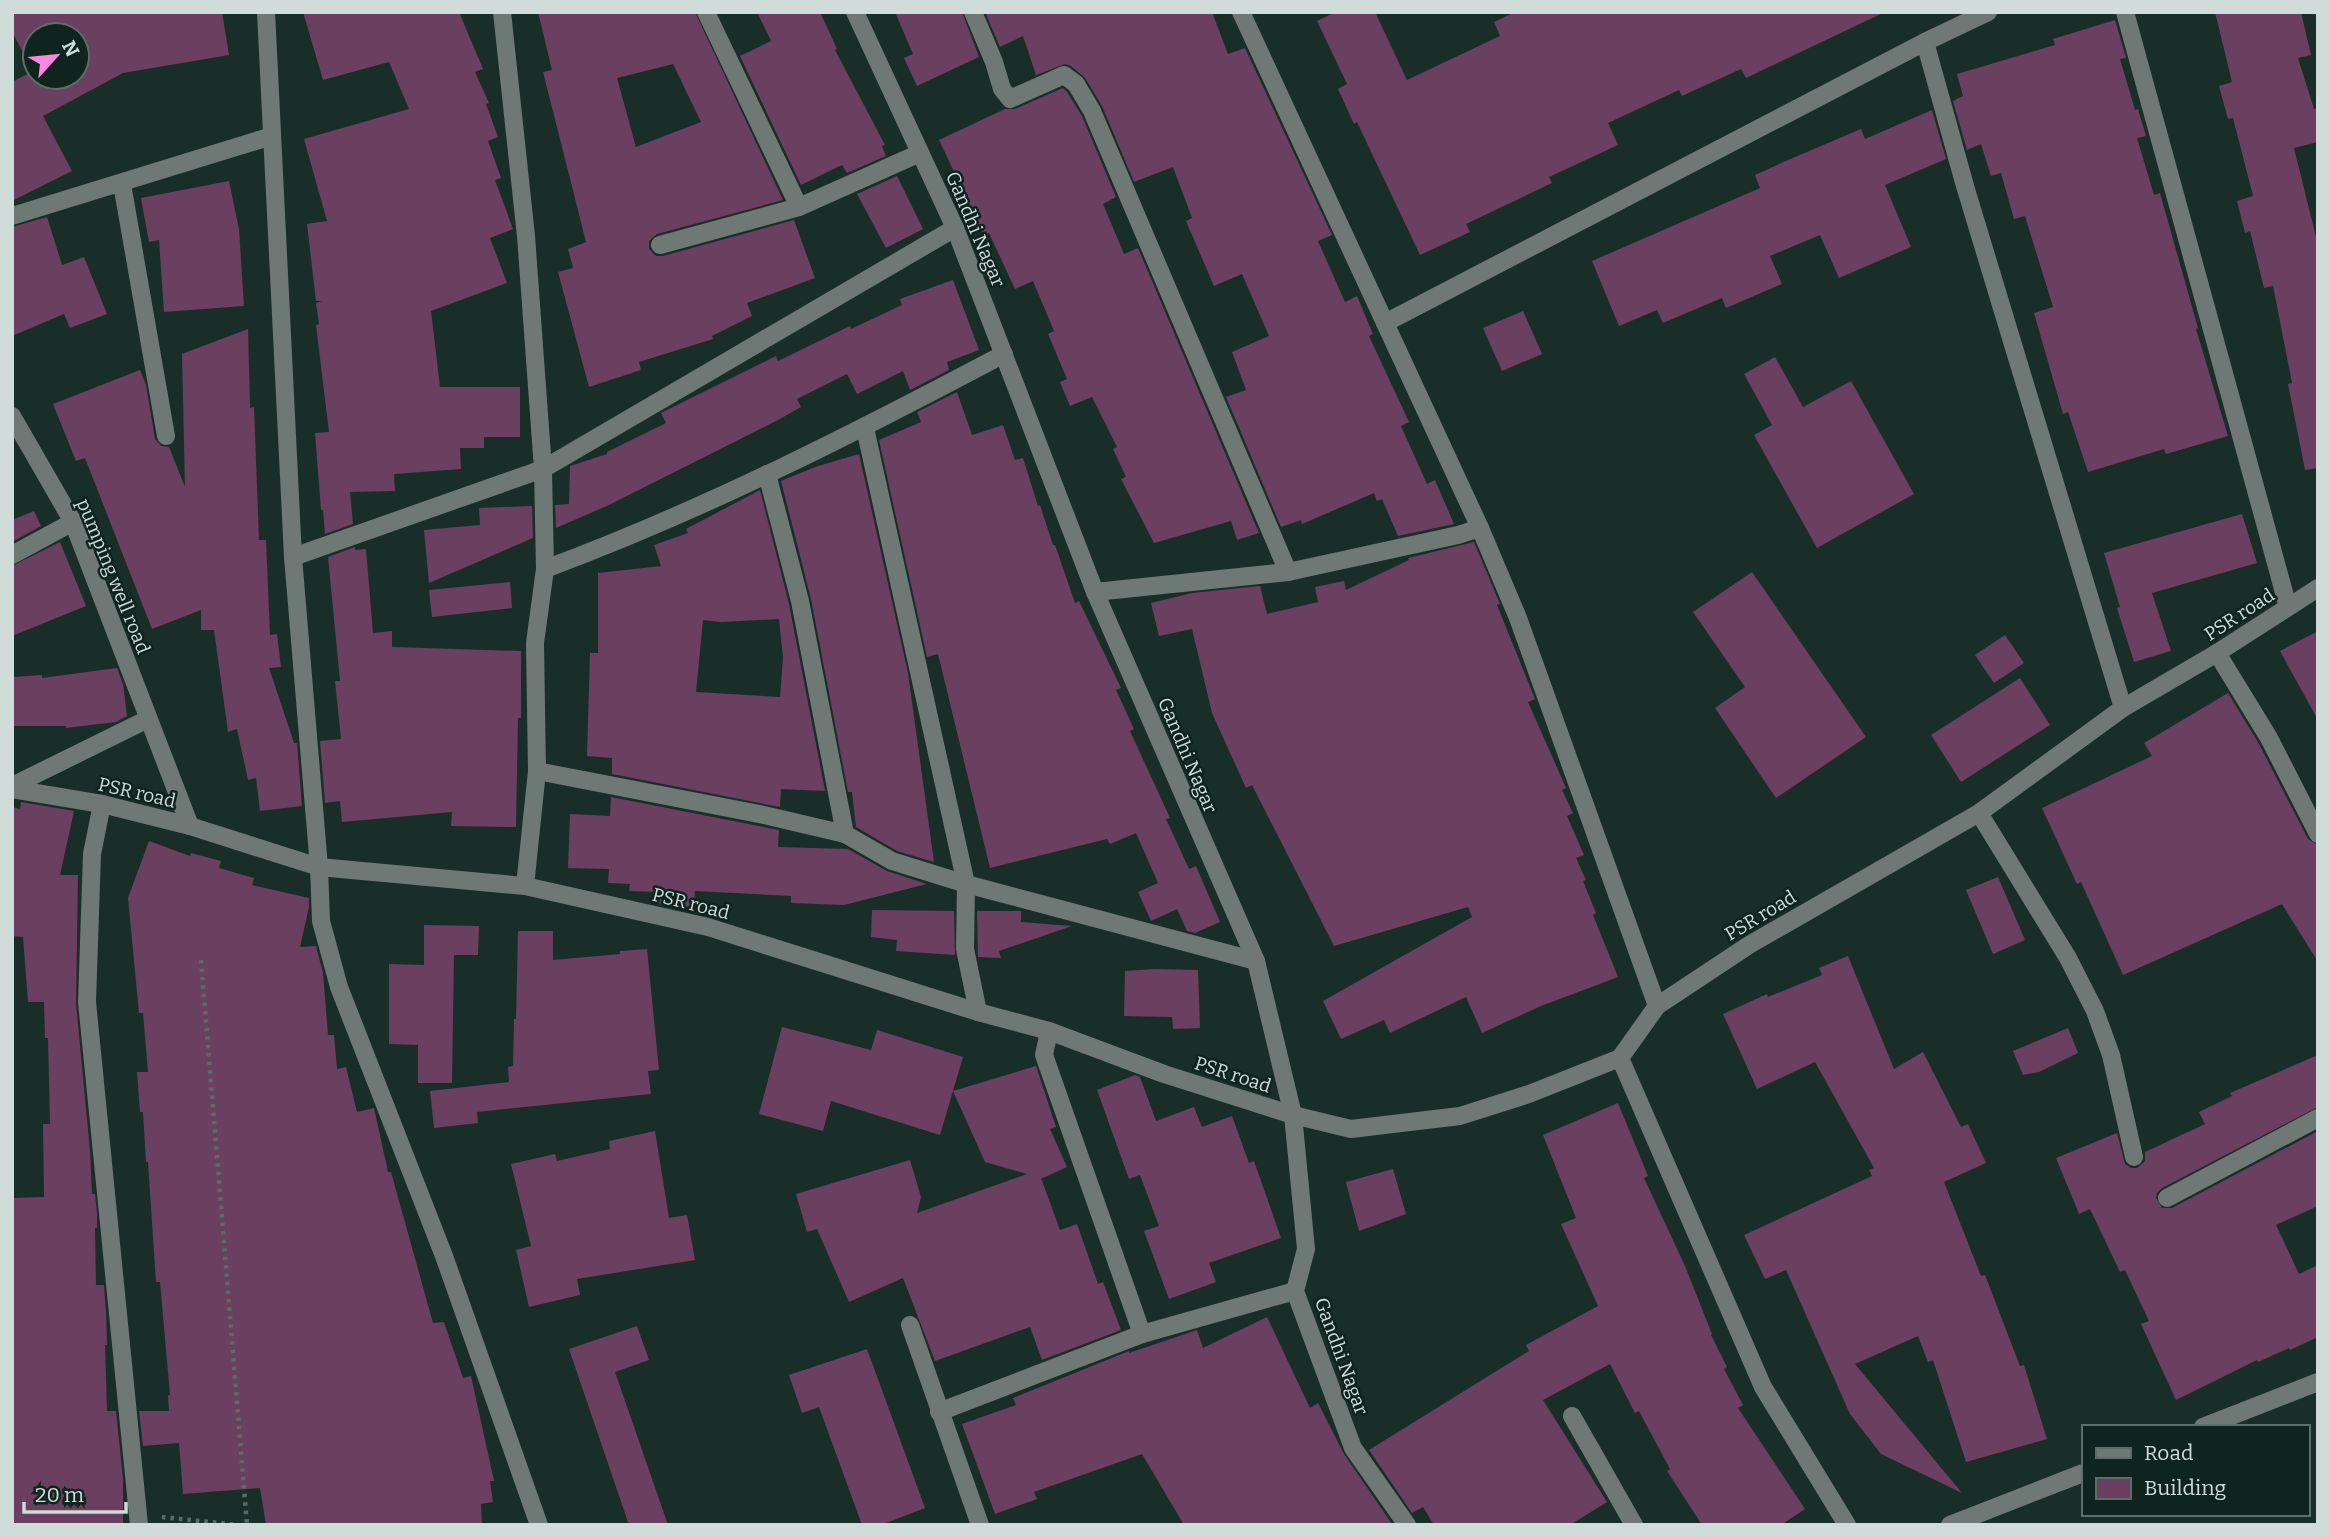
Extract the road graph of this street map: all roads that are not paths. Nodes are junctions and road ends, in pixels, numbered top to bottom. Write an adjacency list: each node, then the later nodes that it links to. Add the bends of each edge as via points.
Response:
1 (266, 12): 10 (street)
2 (502, 12): 22 (street, via 526,236)
3 (706, 12): 13 (street)
4 (855, 12): 11 (street, Gandhi Nagar)
5 (973, 12): 29 (street, via 1010,99 1064,75 1076,84 1092,111)
6 (1987, 12): 9 (street)
7 (2125, 12): 32 (street)
8 (1246, 14): 17 (street)
9 (1925, 42): 17 (street); 34 (street)
10 (272, 135): 12 (street); 27 (street)
11 (920, 153): 13 (street); 15 (street, Gandhi Nagar)
12 (122, 184): 14 (street); 21 (street)
13 (799, 207): 16 (street)
14 (12, 216)
15 (955, 228): 18 (street, Gandhi Nagar); 22 (street)
16 (660, 244)
17 (1385, 323): 25 (street)
18 (1004, 354): 20 (street); 31 (street, Gandhi Nagar)
19 (12, 416): 24 (street, pumping well road)
20 (864, 428): 23 (street); 44 (street)
21 (166, 436)
22 (543, 469): 27 (street); 28 (street)
23 (766, 474): 28 (street); 41 (street, via 800,601)
24 (73, 522): 26 (street); 35 (street, pumping well road)
25 (1480, 528): 29 (street); 47 (street, via 1518,618)
26 (12, 555)
27 (293, 557): 43 (street)
28 (545, 569): 36 (street, via 535,643)
29 (1288, 572): 31 (street)
30 (2318, 588): 32 (street, PSR road)
31 (1095, 592): 46 (street, Gandhi Nagar)
32 (2288, 607): 33 (street, PSR road)
33 (2217, 653): 34 (street, PSR road); 42 (street, via 2269,738)
34 (2123, 708): 39 (street, PSR road)
35 (148, 719): 37 (street); 40 (street, pumping well road)
36 (537, 771): 41 (street); 45 (street)
37 (12, 787): 38 (street, PSR road)
38 (102, 804): 40 (street, PSR road); 63 (street, via 92,854 87,1002)
39 (1979, 813): 47 (street, PSR road, via 1749,945); 53 (street, via 2095,1011 2111,1055)
40 (190, 826): 43 (street, PSR road)
41 (845, 834): 44 (street, via 892,860)
42 (2318, 834)
43 (319, 867): 45 (street, PSR road); 64 (street, via 321,921 339,987 444,1256)
44 (965, 884): 46 (street); 48 (street, via 965,948)
45 (525, 886): 48 (street, PSR road, via 708,927)
46 (1256, 961): 51 (street, Gandhi Nagar)
47 (1657, 1006): 50 (street, PSR road)
48 (978, 1012): 49 (street, PSR road)
49 (1049, 1031): 51 (street, PSR road); 57 (street, via 1044,1055)
50 (1620, 1058): 51 (street, PSR road, via 1460,1116 1351,1129); 68 (street, via 1763,1387)
51 (1293, 1115): 55 (street, Gandhi Nagar, via 1306,1249)
52 (2318, 1118): 54 (street)
53 (2134, 1157)
54 (2167, 1198)
55 (1295, 1291): 57 (street); 66 (street, Gandhi Nagar, via 1353,1448)
56 (910, 1325): 59 (street)
57 (1142, 1335): 59 (street)
58 (2318, 1382): 61 (street)
59 (939, 1412): 65 (street)
60 (1572, 1416): 67 (street)
61 (2208, 1425)
62 (2082, 1473): 69 (street)
63 (138, 1520)
64 (539, 1525)
65 (980, 1525)
66 (1407, 1525)
67 (1634, 1525)
68 (1847, 1525)
69 (1950, 1525)

